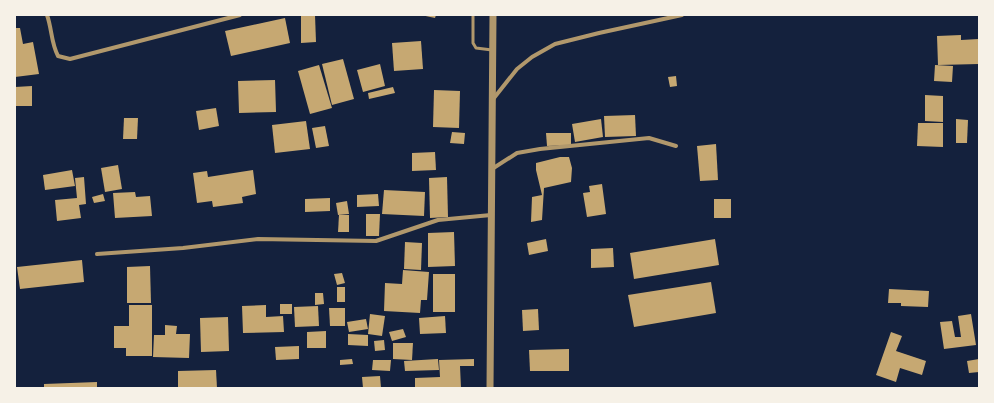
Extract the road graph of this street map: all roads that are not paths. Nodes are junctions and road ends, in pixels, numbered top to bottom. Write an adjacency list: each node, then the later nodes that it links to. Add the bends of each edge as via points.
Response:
1 (47, 15): 2 (street, via 53,46 58,56 70,59)
2 (240, 15)
3 (473, 15): 6 (lane, via 473,43 476,48)
4 (493, 15): 6 (street)
5 (682, 15): 7 (street, via 555,44 517,69)
6 (493, 50): 7 (street)
7 (492, 100): 9 (street)
8 (676, 146): 9 (street, via 649,138 540,149 517,153)
9 (492, 170): 10 (street)
10 (491, 215): 11 (street, via 438,220 376,241 258,239 183,248); 12 (street)
11 (97, 254)
12 (490, 388)

